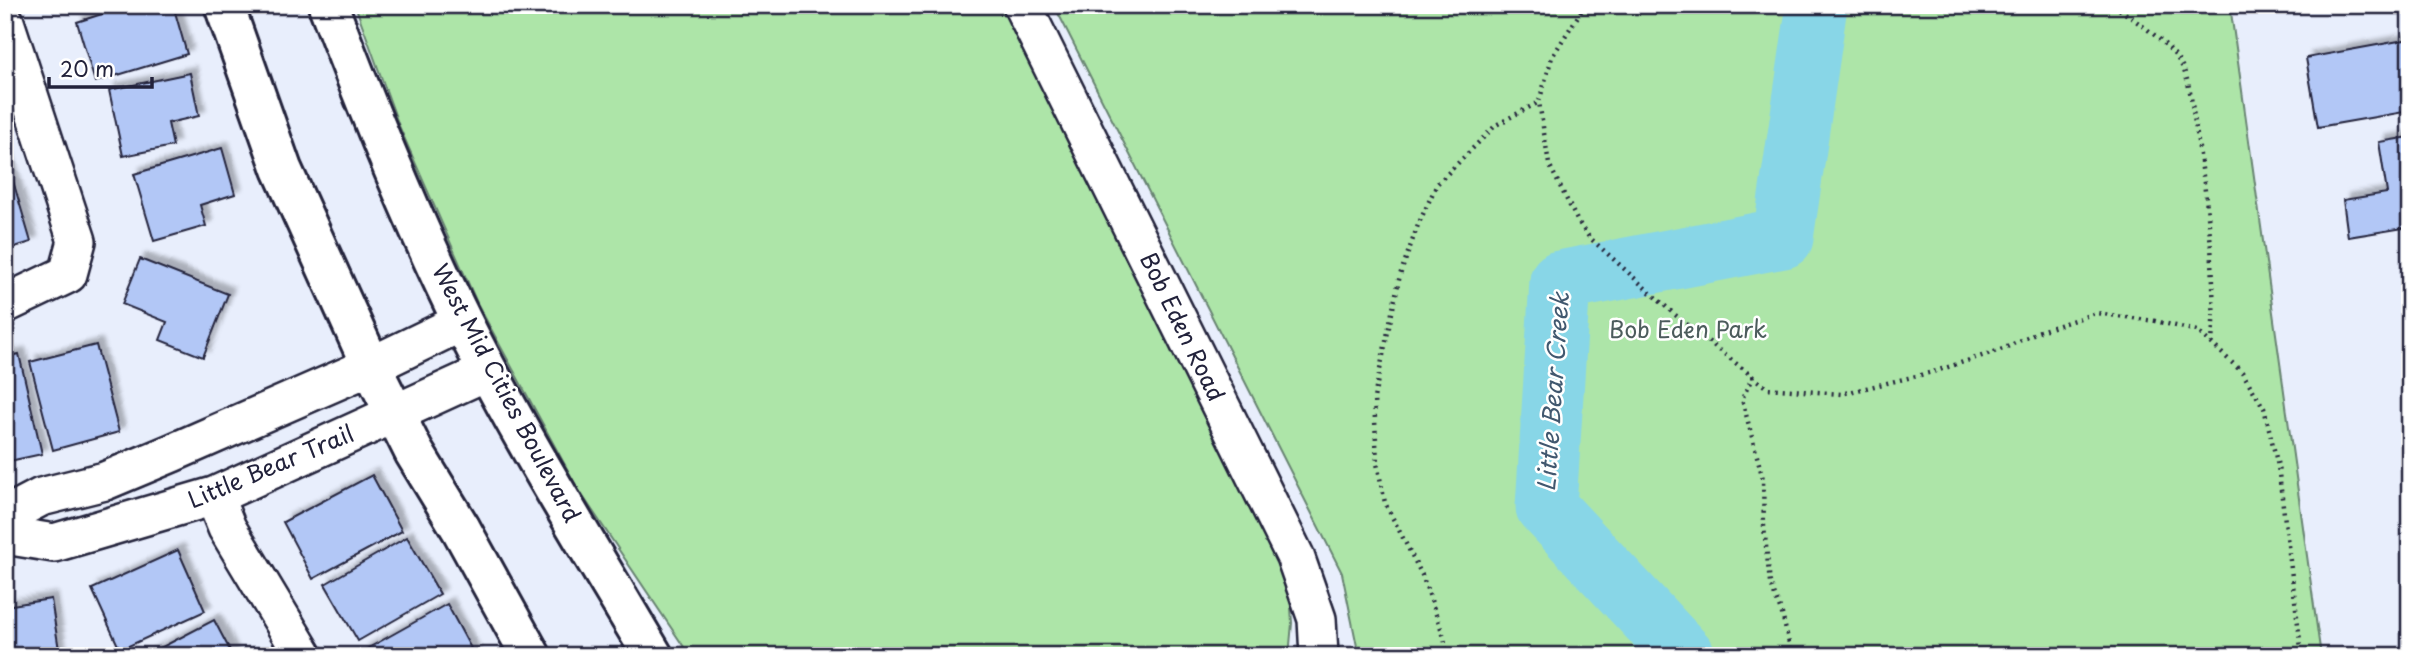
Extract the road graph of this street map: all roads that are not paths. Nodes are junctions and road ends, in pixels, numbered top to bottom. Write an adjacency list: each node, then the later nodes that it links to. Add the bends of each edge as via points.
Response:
1 (224, 5): 7 (main road, via 282,169)
2 (328, 5): 6 (main road, West Mid Cities Boulevard, via 377,134)
3 (1022, 5): 18 (street, Bob Eden Road, via 1295,556 1317,619)
4 (5, 22): 5 (street, via 76,241 68,274)
5 (5, 304)
6 (463, 322): 7 (street); 8 (main road, West Mid Cities Boulevard)
7 (371, 366): 9 (main road); 10 (street)
8 (488, 371): 9 (street, Little Bear Trail); 17 (main road, West Mid Cities Boulevard)
9 (395, 412): 11 (street, Little Bear Trail); 16 (main road)
10 (105, 481): 12 (street, via 41,498); 13 (street)
11 (214, 496): 13 (street, Little Bear Trail); 15 (street, via 227,528)
12 (5, 516)
13 (124, 524): 14 (street, Little Bear Trail, via 54,543)
14 (5, 536)
15 (303, 656)
16 (531, 656)
17 (653, 656)
18 (1320, 656)

